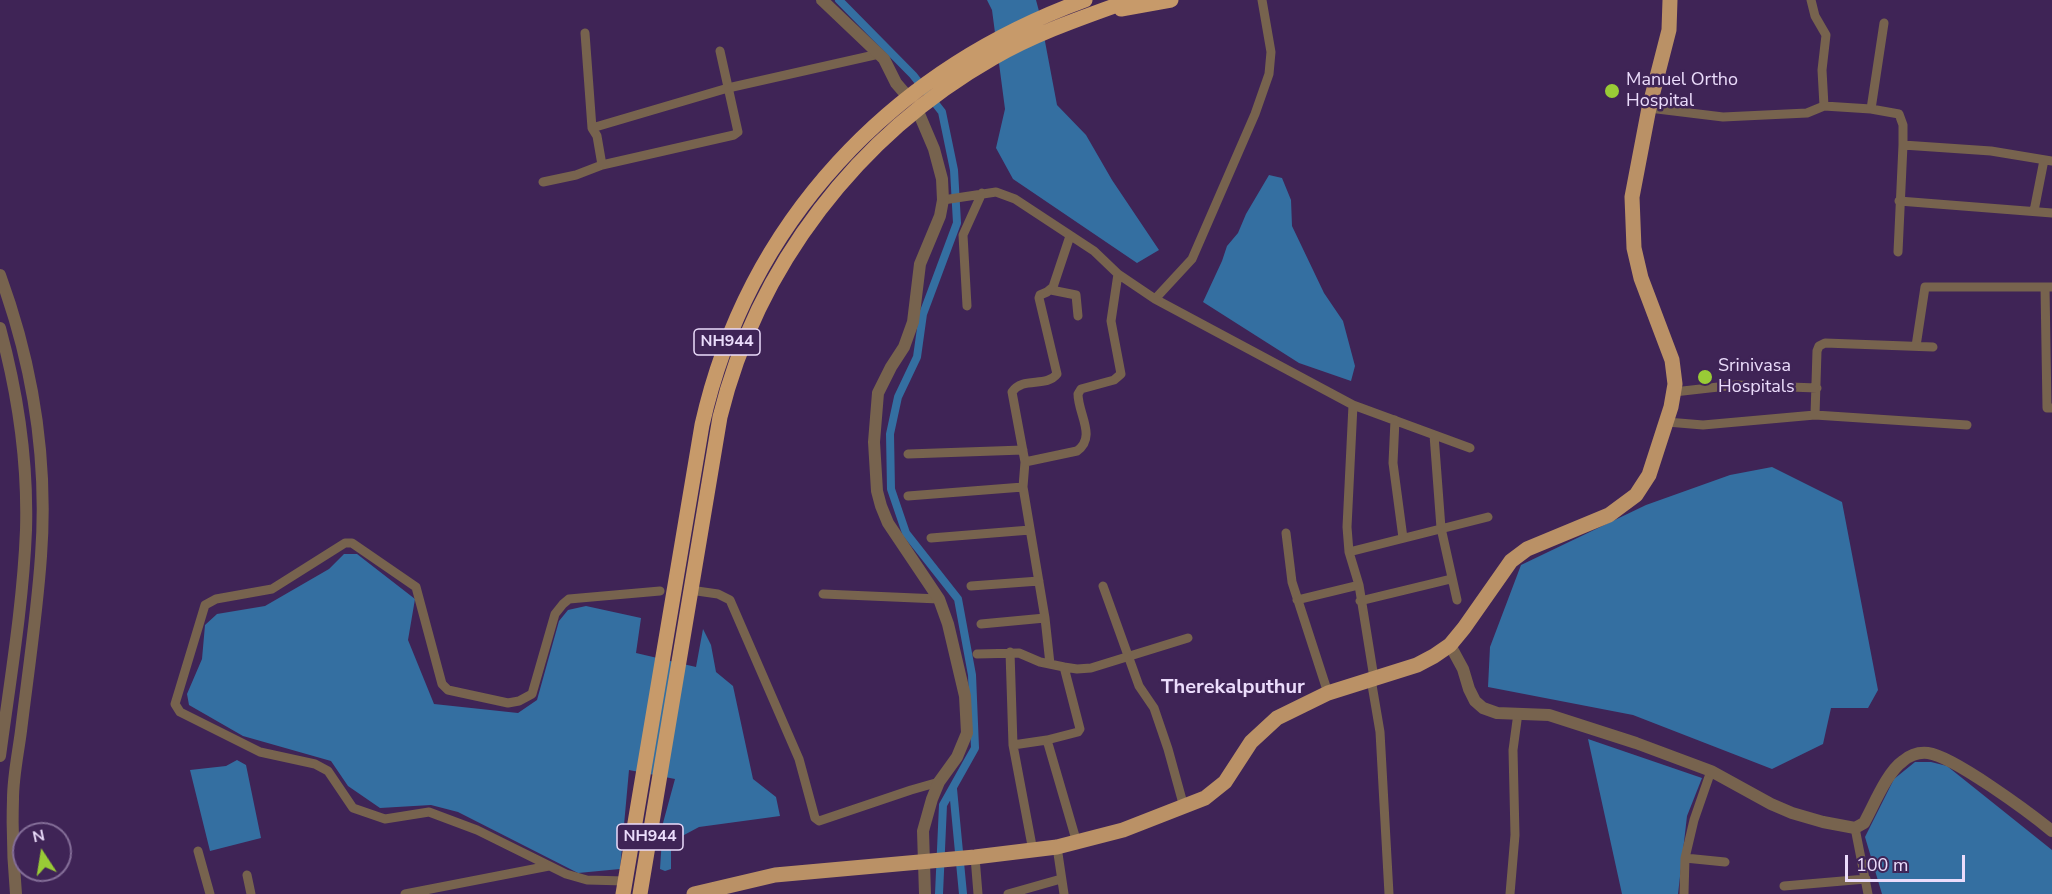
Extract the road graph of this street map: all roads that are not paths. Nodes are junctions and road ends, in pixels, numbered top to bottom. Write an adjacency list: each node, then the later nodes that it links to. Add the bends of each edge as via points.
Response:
1 (822, 0): 13 (street)
2 (1131, 0): 8 (highway, NH944 / NH944)
3 (1171, 0): 8 (highway)
4 (1262, 0): 35 (street, via 1271,52 1269,74 1192,259)
5 (1670, 0): 17 (main road, via 1669,30)
6 (1811, 0): 16 (street, via 1826,35 1822,70)
7 (1077, 8): 8 (highway, NH944 / NH944); 11 (highway, NH944 / NH944, via 1037,36)
8 (1094, 13)
9 (1884, 23): 18 (street)
10 (585, 33): 19 (street)
11 (990, 50): 15 (highway, NH944 / NH944, via 938,94); 15 (highway, NH944 / NH944, via 928,81)
12 (720, 51): 14 (street)
13 (879, 54): 14 (street); 15 (street, via 896,82)
14 (728, 88): 19 (street); 22 (street, via 738,132 734,135)
15 (916, 100): 25 (street); 68 (highway, NH944 / NH944, via 826,201 786,257 759,309 726,394); 108 (highway, NH944 / NH944, via 850,150 806,201 762,269 728,340 702,425)
16 (1824, 106): 17 (street, via 1807,113 1723,117); 18 (street)
17 (1649, 108): 42 (main road, via 1632,197 1634,248 1641,278 1672,360)
18 (1871, 109): 20 (street, via 1899,114)
19 (592, 128): 22 (street)
20 (1903, 145): 21 (street, via 1991,151); 26 (street)
21 (2048, 161): 27 (street)
22 (602, 165): 23 (street)
23 (543, 182)
24 (982, 193): 25 (street); 29 (street, via 996,192 1016,199); 36 (street, via 963,235)
25 (948, 199): 71 (street, via 920,264 913,321 904,347 878,393 874,442 878,491 888,523)
26 (1899, 201): 27 (street); 30 (street)
27 (2034, 211): 28 (street)
28 (2052, 213)
29 (1070, 236): 31 (street, via 1094,250); 34 (street)
30 (1898, 252)
31 (1118, 274): 35 (street); 53 (street, via 1111,321 1121,374 1114,380 1081,389 1078,394 1087,437 1083,447)
32 (0, 275): 109 (street, via 29,373 43,496 39,580 13,797)
33 (2049, 287): 39 (street, via 1925,286); 44 (street, via 2047,408)
34 (1051, 290): 37 (street, via 1076,295); 51 (street, via 1039,298 1057,374 1048,380 1021,384 1012,392)
35 (1155, 299): 43 (street)
36 (967, 306)
37 (1078, 316)
38 (0, 328): 89 (street, via 19,411 26,505 22,579)
39 (1916, 346): 40 (street); 41 (street, via 1822,344 1817,348)
40 (1933, 347)
41 (1817, 388): 42 (street, via 1736,385); 45 (street)
42 (1674, 392): 47 (main road)
43 (1353, 405): 46 (street); 62 (street)
44 (2052, 408)
45 (1815, 415): 47 (street, via 1703,425); 48 (street)
46 (1395, 420): 49 (street); 61 (street, via 1393,463)
47 (1667, 422): 78 (main road, via 1649,475 1636,495 1609,515 1527,549 1511,561)
48 (1967, 425)
49 (1434, 435): 50 (street); 57 (street)
50 (1470, 448)
51 (1023, 450): 52 (street); 53 (street)
52 (908, 454)
53 (1025, 462): 54 (street)
54 (1023, 487): 55 (street); 58 (street)
55 (909, 496)
56 (1488, 517): 57 (street)
57 (1441, 528): 61 (street); 63 (street)
58 (1030, 530): 60 (street); 64 (street)
59 (1286, 533): 72 (street)
60 (931, 538)
61 (1403, 538): 62 (street)
62 (1349, 552): 65 (street)
63 (1451, 579): 73 (street); 74 (street)
64 (1039, 581): 66 (street); 75 (street)
65 (1359, 585): 72 (street); 74 (street)
66 (971, 586)
67 (1103, 586): 81 (street)
68 (690, 590): 91 (street, via 730,600 799,759 819,822); 113 (highway, NH944 / NH944)
69 (660, 591): 103 (street, via 569,599 562,604 555,614 532,694 508,703 448,690 442,684 416,587 352,543 345,543 272,589 216,599 206,605 175,704 180,712 260,752 315,764 328,771 353,808 385,819 429,812 477,830)
70 (823, 594): 71 (street)
71 (939, 599): 91 (street, via 965,696 966,733 957,757)
72 (1297, 600): 85 (street)
73 (1457, 600)
74 (1360, 601): 84 (street)
75 (1045, 618): 76 (street); 82 (street)
76 (981, 624)
77 (1188, 638): 81 (street)
78 (1450, 645): 84 (main road, via 1417,665); 86 (street, via 1475,701 1497,713)
79 (1010, 652): 80 (street); 82 (street); 88 (street)
80 (977, 654)
81 (1128, 657): 83 (street, via 1091,668); 92 (street, via 1139,686 1154,708)
82 (1050, 664): 83 (street)
83 (1064, 667): 87 (street, via 1080,729)
84 (1372, 679): 85 (main road); 119 (street, via 1380,732)
85 (1328, 693): 92 (main road, via 1277,718 1251,742 1225,782 1206,798)
86 (1518, 713): 90 (street, via 1549,715); 120 (street, via 1513,750 1515,835)
87 (1047, 740): 88 (street); 95 (street)
88 (1013, 745): 98 (street)
89 (0, 756)
90 (1711, 771): 93 (street, via 1792,813); 100 (street)
91 (939, 782): 101 (street, via 923,831)
92 (1184, 807): 95 (main road)
93 (1855, 828): 94 (street, via 1864,823 1901,762 1930,753 1947,759 2027,810); 106 (street)
94 (2052, 831)
95 (1077, 843): 96 (main road)
96 (1057, 847): 98 (main road); 105 (street)
97 (198, 851): 110 (street)
98 (1033, 851): 99 (main road)
99 (971, 858): 101 (main road); 116 (street)
100 (1685, 858): 102 (street); 121 (street)
101 (927, 862): 114 (main road, via 775,875); 115 (street)
102 (1725, 862)
103 (549, 866): 108 (street, via 587,880); 112 (street)
104 (247, 875): 111 (street)
105 (1061, 879): 117 (street); 118 (street)
106 (1866, 879): 107 (street); 122 (street)
107 (1784, 886)
108 (624, 887)
109 (16, 894)
110 (210, 894)
111 (250, 894)
112 (405, 894)
113 (640, 894)
114 (694, 894)
115 (925, 894)
116 (978, 894)
117 (1008, 894)
118 (1064, 894)
119 (1389, 894)
120 (1510, 894)
121 (1684, 894)
122 (1868, 894)

